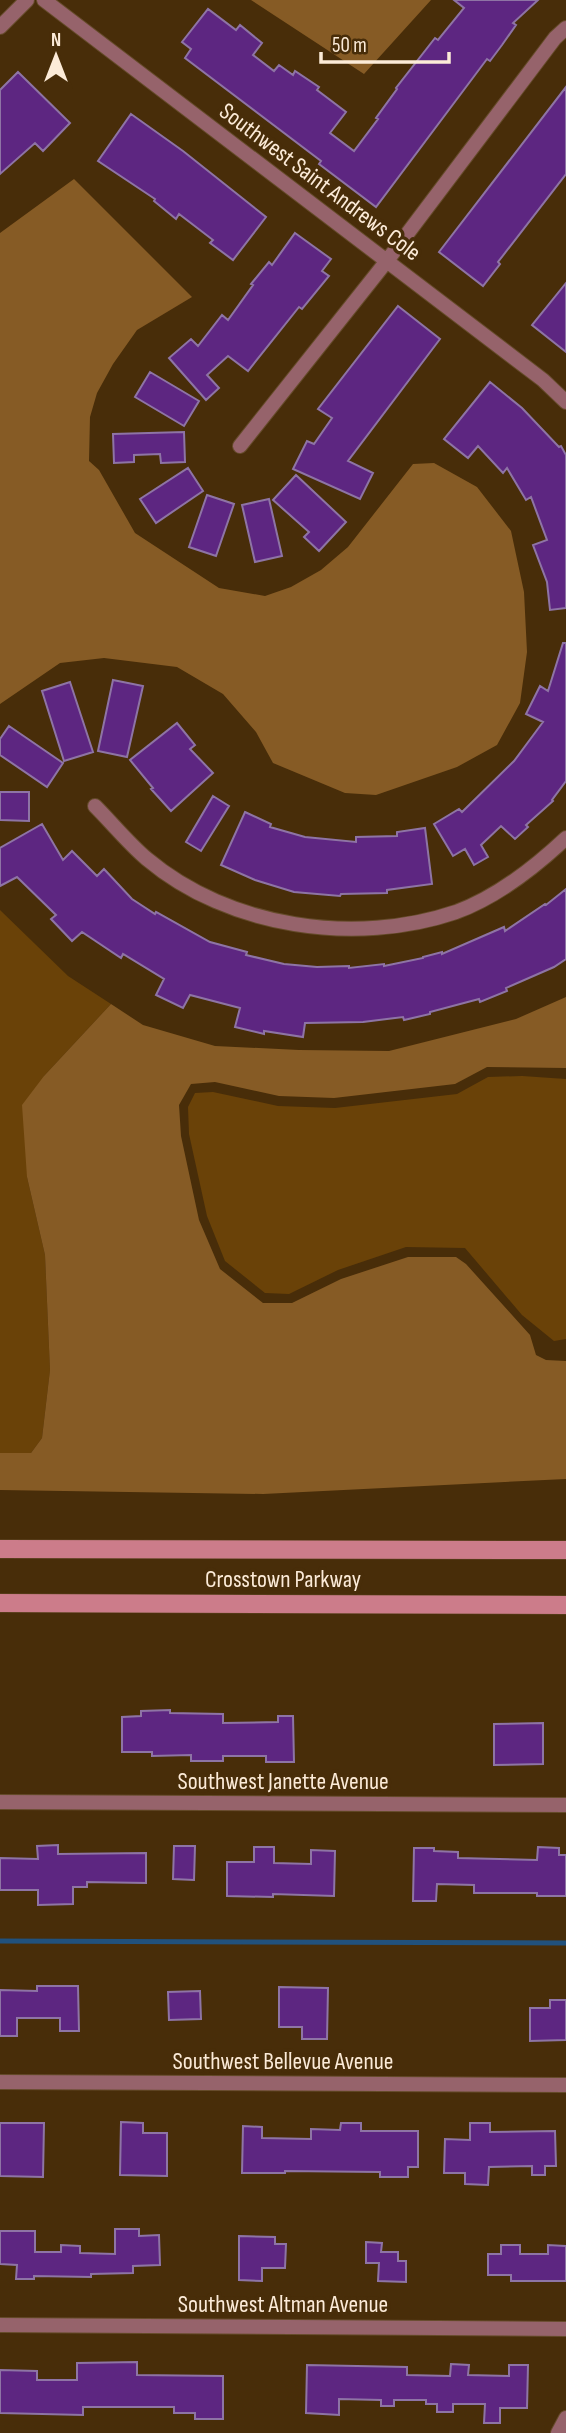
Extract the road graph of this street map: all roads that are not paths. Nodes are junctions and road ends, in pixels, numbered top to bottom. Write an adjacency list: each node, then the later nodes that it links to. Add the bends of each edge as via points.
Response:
1 (27, 0): 3 (street)
2 (44, 0): 5 (street, Southwest Saint Andrews Cole)
3 (0, 27)
4 (566, 28): 5 (street)
5 (386, 262): 6 (street, Southwest Saint Andrews Cole); 7 (street)
6 (566, 402)
7 (240, 446)
8 (95, 806): 9 (street, via 148,860 190,888 255,916 354,930 398,926 457,911 503,888)
9 (566, 838)
10 (0, 1549): 11 (main road, Crosstown Parkway)
11 (566, 1550)
12 (0, 1603): 13 (main road, Crosstown Parkway)
13 (566, 1605)
14 (0, 1802): 15 (street, Southwest Janette Avenue)
15 (566, 1805)
16 (0, 2082): 17 (street, Southwest Bellevue Avenue)
17 (566, 2085)
18 (0, 2325): 19 (street, Southwest Altman Avenue)
19 (566, 2329)
20 (566, 2418): 21 (street)
21 (558, 2433)

